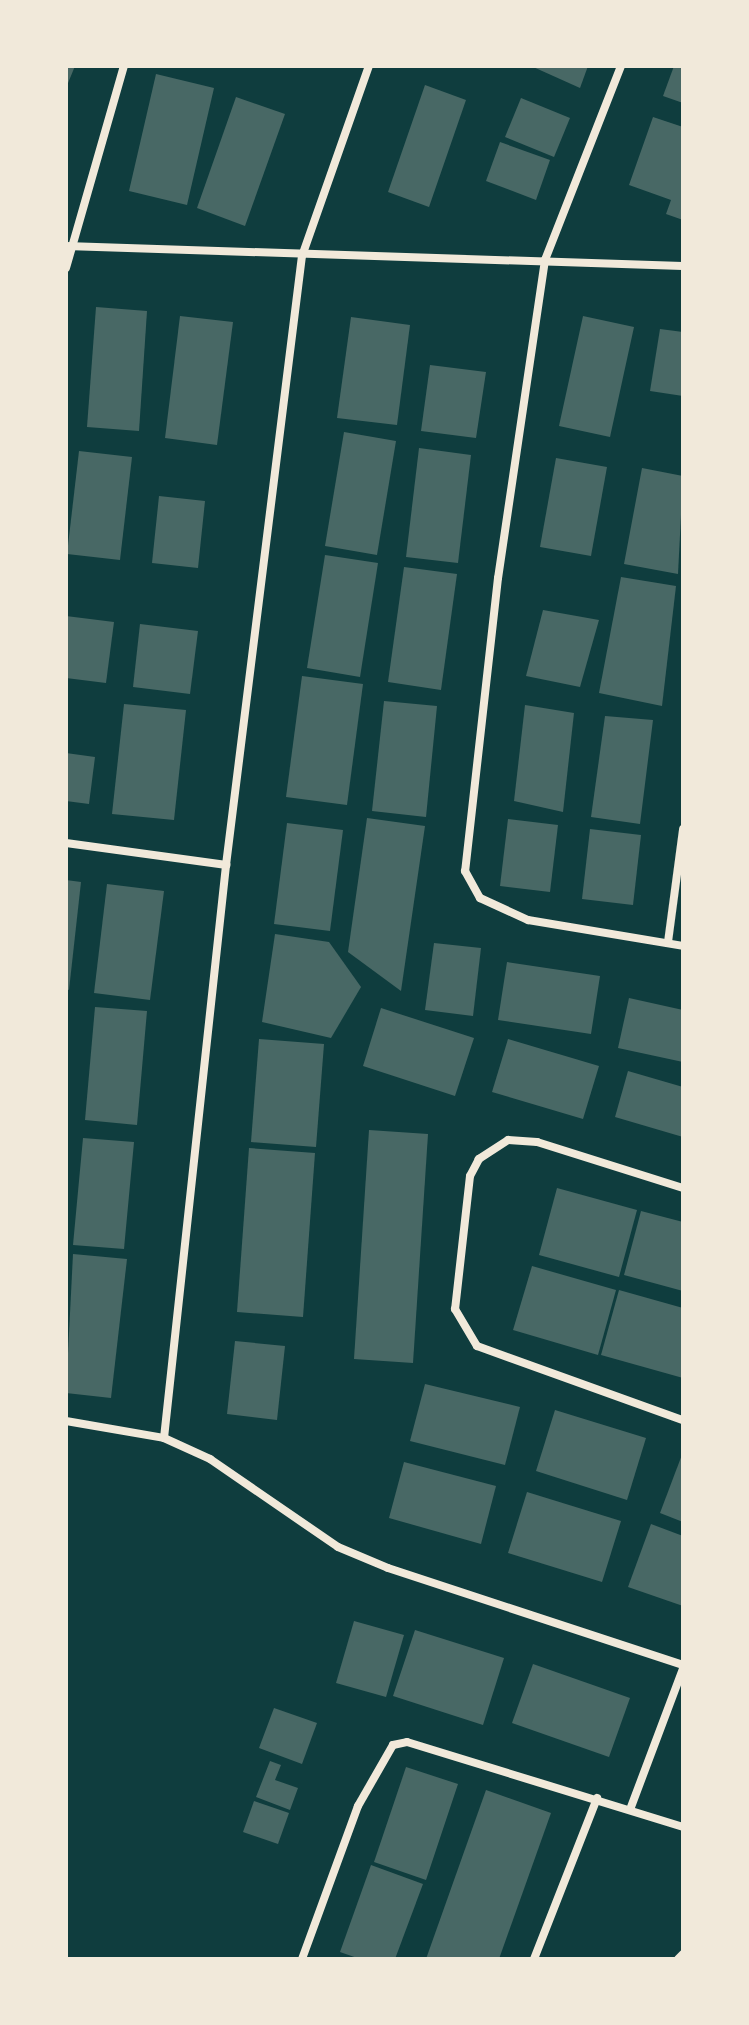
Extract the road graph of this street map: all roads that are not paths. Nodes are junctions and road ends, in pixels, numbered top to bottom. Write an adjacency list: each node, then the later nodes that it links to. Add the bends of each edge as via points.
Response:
1 (124, 66): 4 (street)
2 (369, 66): 5 (street)
3 (621, 66): 6 (street)
4 (68, 246): 5 (street); 8 (street)
5 (302, 256): 6 (street); 11 (street)
6 (545, 260): 7 (street); 12 (street, via 498,578 465,871 480,898 528,920)
7 (683, 266)
8 (66, 268)
9 (683, 829): 12 (street)
10 (66, 843): 11 (street)
11 (226, 865): 17 (street)
12 (668, 942): 13 (street)
13 (683, 946)
14 (683, 1188): 15 (street, via 537,1142 499,1144 479,1159 470,1176 455,1309 477,1346)
15 (683, 1420)
16 (66, 1421): 17 (street)
17 (164, 1438): 18 (street, via 210,1459 338,1547)
18 (683, 1667): 20 (street)
19 (597, 1798): 20 (street); 23 (street, via 407,1742 393,1745 358,1806); 24 (street)
20 (631, 1807): 21 (street)
21 (683, 1827)
22 (683, 1954): 25 (street)
23 (302, 1959)
24 (534, 1959)
25 (678, 1959)

